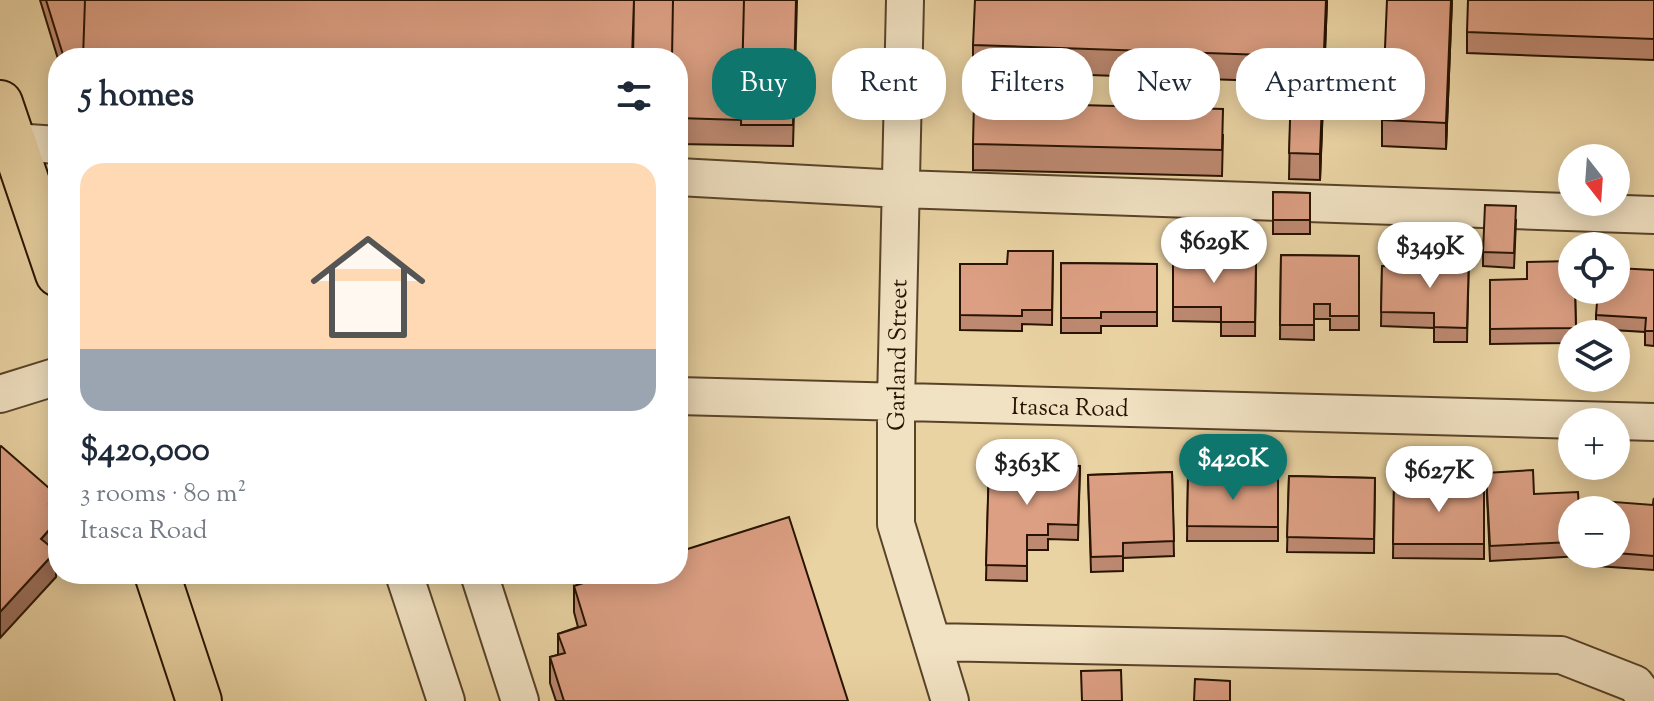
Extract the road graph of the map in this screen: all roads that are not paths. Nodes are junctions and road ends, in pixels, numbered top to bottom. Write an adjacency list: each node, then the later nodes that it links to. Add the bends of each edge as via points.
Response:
1 (905, 0): 5 (street, Garland Street)
2 (7, 122): 3 (street); 7 (main road)
3 (48, 140)
4 (688, 178): 5 (street)
5 (901, 189): 6 (street); 11 (street, Garland Street)
6 (1654, 215)
7 (48, 244)
8 (48, 379): 9 (street)
9 (0, 394)
10 (688, 396): 11 (street, Itasca Road)
11 (896, 403): 12 (street, Itasca Road); 16 (street, Garland Street, via 896,524)
12 (1654, 422)
13 (160, 584): 17 (main road)
14 (407, 584): 18 (street)
15 (482, 584): 19 (street)
16 (932, 642): 20 (street, Garland Street); 21 (street, via 1561,655 1635,684)
17 (199, 701)
18 (446, 701)
19 (520, 701)
20 (950, 701)
21 (1648, 701)

